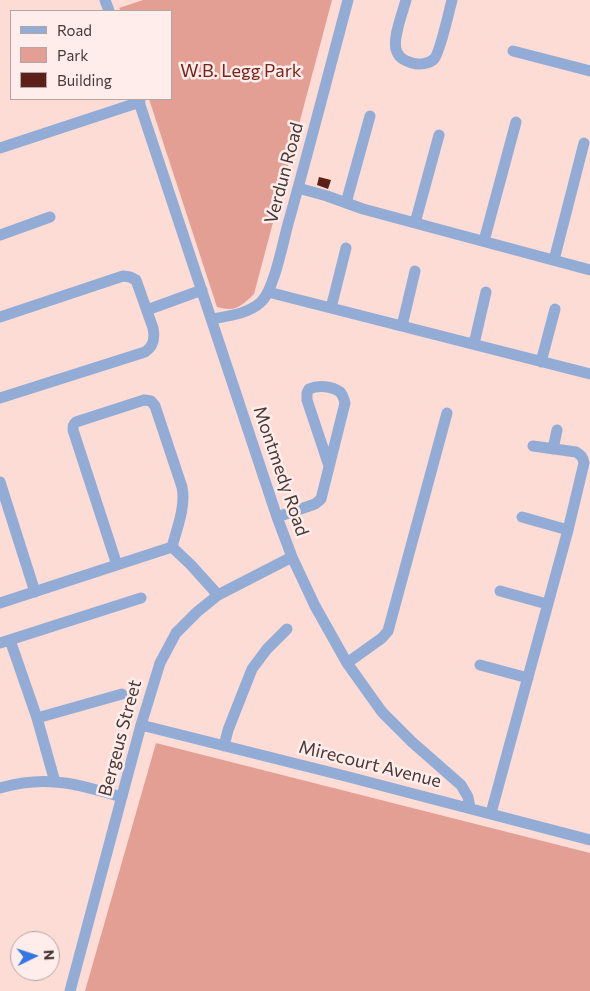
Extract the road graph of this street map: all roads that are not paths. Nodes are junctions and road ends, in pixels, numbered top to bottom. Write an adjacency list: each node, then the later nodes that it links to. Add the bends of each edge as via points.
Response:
1 (348, 0): 12 (street, Verdun Road)
2 (406, 0): 3 (street, via 395,39 396,52 401,58 416,64 434,59)
3 (452, 0)
4 (513, 51): 5 (street)
5 (590, 71)
6 (139, 100): 11 (street); 23 (street, Montmedy Road)
7 (370, 116): 13 (street)
8 (516, 122): 17 (street)
9 (439, 135): 15 (street)
10 (584, 143): 19 (street)
11 (0, 148)
12 (299, 185): 13 (street); 24 (street, Verdun Road)
13 (347, 200): 15 (street)
14 (50, 217): 16 (street)
15 (416, 220): 17 (street)
16 (0, 235)
17 (485, 238): 19 (street)
18 (346, 248): 26 (street)
19 (555, 257): 20 (street); 21 (street)
20 (590, 263)
21 (590, 270)
22 (415, 271): 31 (street)
23 (202, 290): 28 (street); 30 (street, Montmedy Road)
24 (268, 292): 26 (street); 30 (street, Verdun Road, via 254,307)
25 (486, 292): 32 (street)
26 (331, 308): 31 (street)
27 (555, 309): 33 (street)
28 (147, 310): 29 (street, via 136,280 123,276); 35 (street, via 154,336 148,350)
29 (0, 316)
30 (212, 319): 42 (street, Montmedy Road)
31 (402, 326): 32 (street)
32 (474, 344): 33 (street)
33 (541, 362): 34 (street)
34 (590, 374)
35 (0, 398)
36 (447, 413): 56 (street, via 388,630)
37 (557, 430): 39 (street)
38 (533, 446): 39 (street)
39 (553, 449): 44 (street, via 576,452 584,459)
40 (328, 466): 40 (street, via 344,397 340,392 314,387 309,389 307,400); 42 (street, via 320,498 315,504)
41 (0, 482): 49 (street)
42 (277, 517): 46 (street, Montmedy Road)
43 (522, 517): 44 (street)
44 (568, 530): 53 (street)
45 (172, 547): 47 (street); 47 (street, via 184,494 155,406 144,400 76,422 73,426); 50 (street)
46 (292, 557): 50 (street, Bergeus Street); 56 (street, Montmedy Road, via 315,606)
47 (117, 565): 49 (street)
48 (500, 591): 53 (street)
49 (35, 592): 52 (street)
50 (218, 595): 61 (street, Bergeus Street, via 176,633 160,663)
51 (141, 598): 55 (street)
52 (0, 603)
53 (547, 604): 58 (street)
54 (287, 629): 62 (street, via 252,669)
55 (5, 642): 60 (street)
56 (348, 663): 66 (street, Montmedy Road, via 382,712 461,785)
57 (480, 665): 58 (street)
58 (528, 678): 67 (street)
59 (122, 694): 60 (street)
60 (37, 718): 63 (street)
61 (141, 725): 62 (street, Mirecourt Avenue); 65 (street, Bergeus Street)
62 (224, 746): 66 (street, Mirecourt Avenue)
63 (55, 782): 64 (street); 65 (street)
64 (0, 788)
65 (122, 797): 69 (street, Bergeus Street)
66 (470, 808): 67 (street, Mirecourt Avenue)
67 (491, 813): 68 (street, Mirecourt Avenue)
68 (590, 840)
69 (70, 991)

